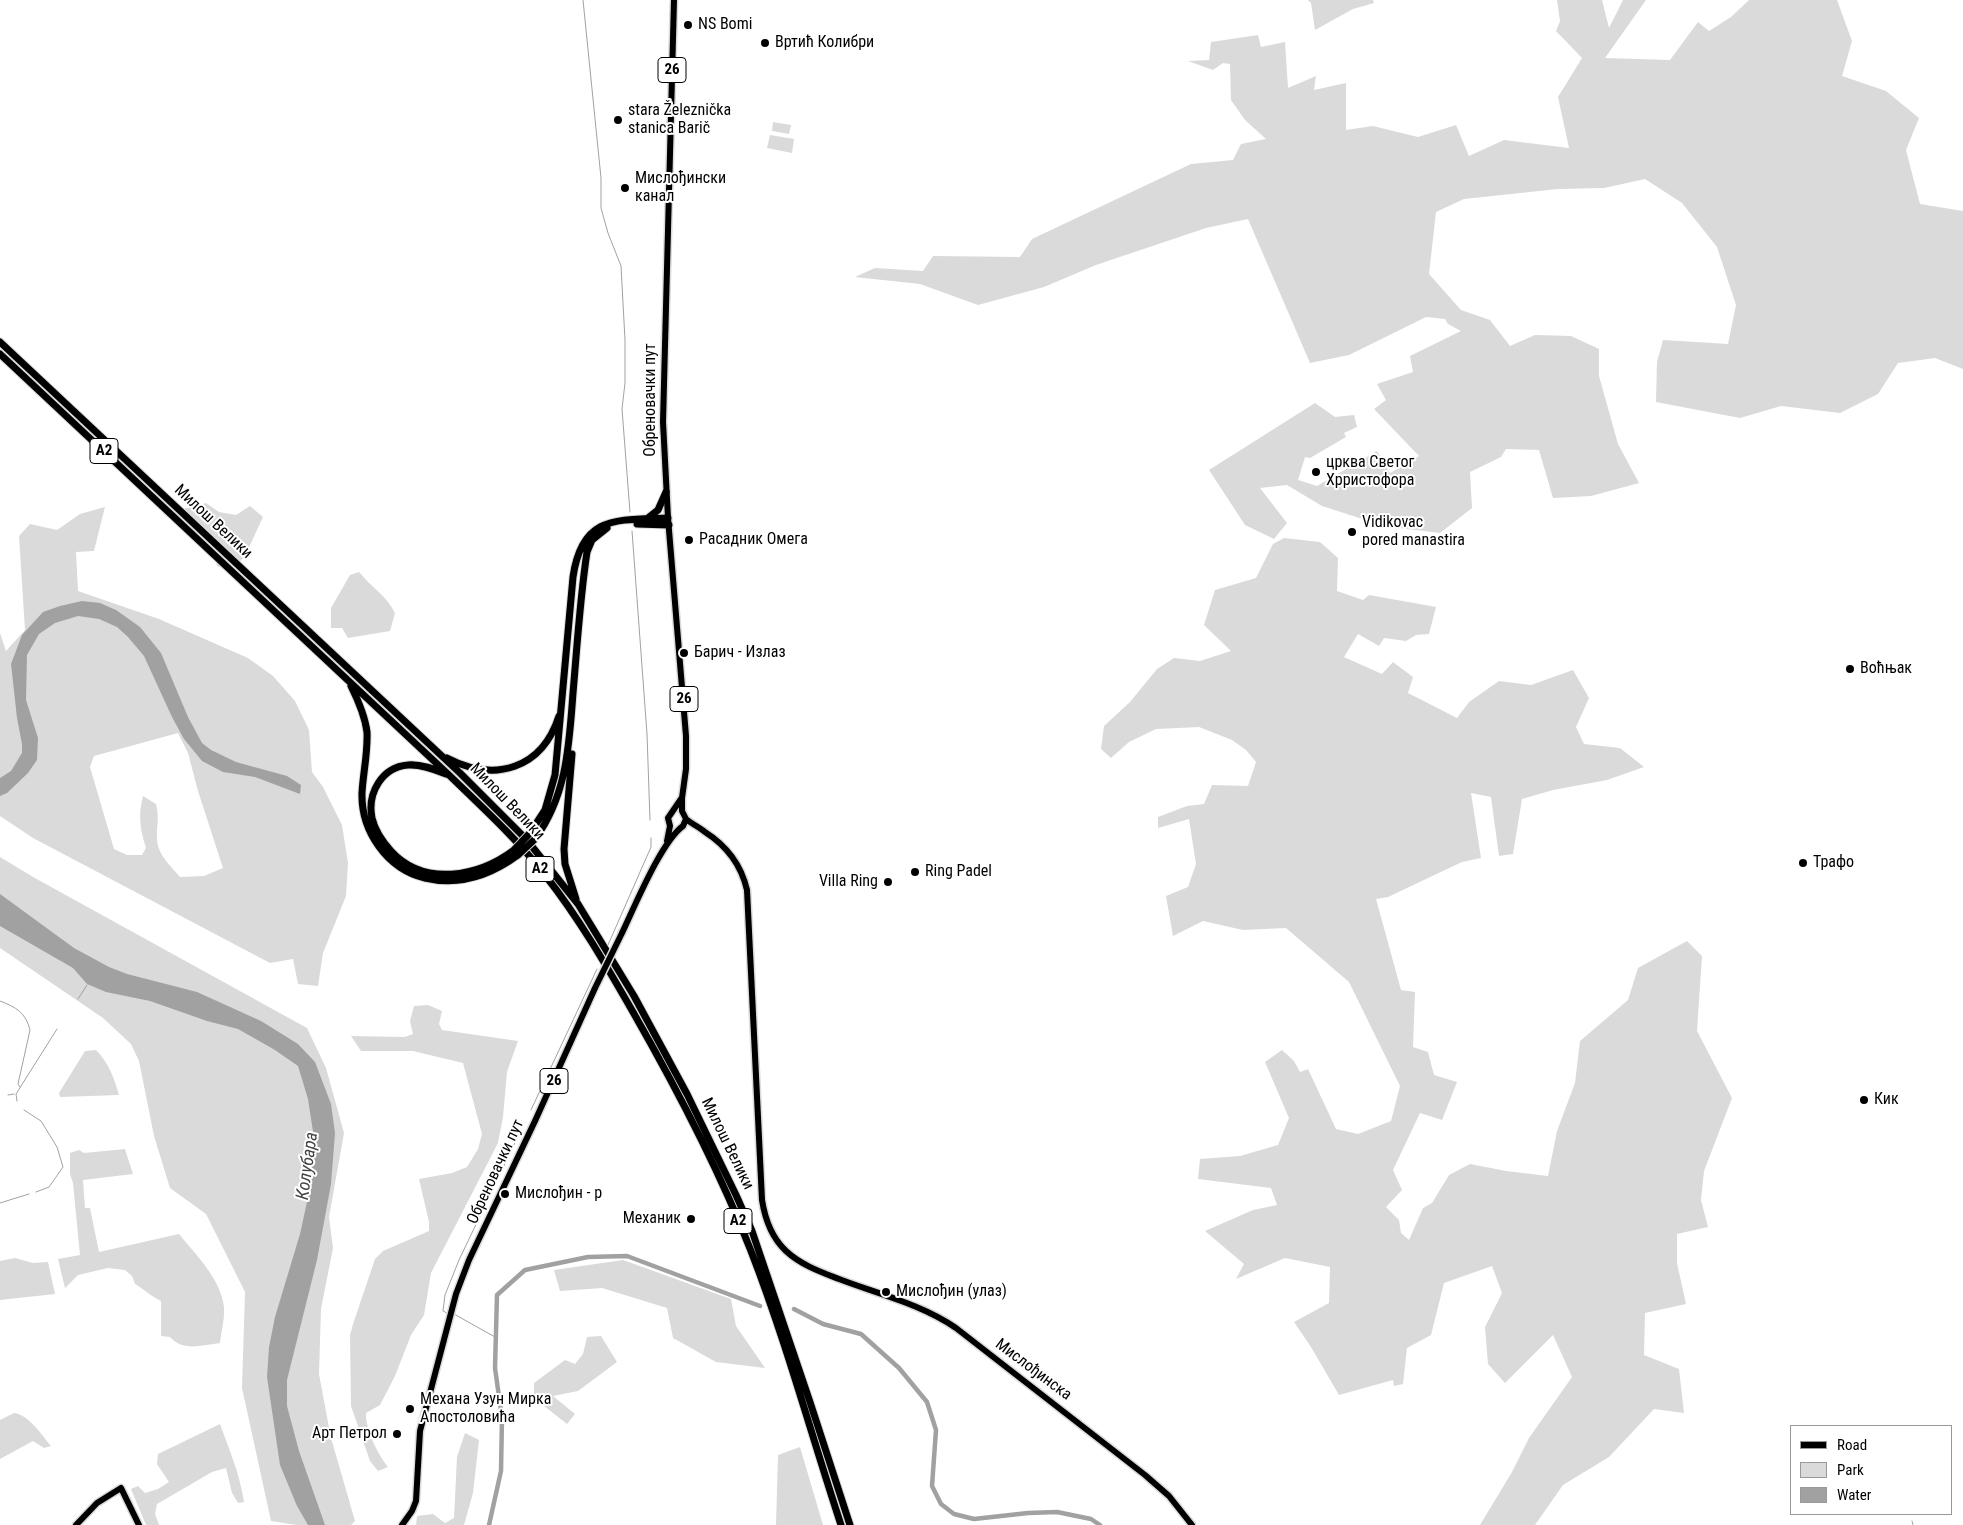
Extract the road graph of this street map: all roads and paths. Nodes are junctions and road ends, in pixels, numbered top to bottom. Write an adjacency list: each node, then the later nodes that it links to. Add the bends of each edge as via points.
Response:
1 (674, 0): 4 (main road, Обреновачки пут / 26, via 664,395)
2 (0, 342): 10 (highway, Милош Велики / A2)
3 (0, 354): 7 (highway, Милош Велики / A2)
4 (666, 492): 5 (highway, via 658,510); 6 (main road, Обреновачки пут / 26)
5 (647, 519): 6 (highway); 8 (highway, via 604,525 590,533 580,548 573,577)
6 (669, 521): 9 (highway, via 611,527 602,531 589,545); 12 (main road, Обреновачки пут / 26, via 685,728 686,769)
7 (348, 681): 11 (highway, Милош Велики / A2); 20 (highway, via 366,726 362,795 365,818 377,844 389,858 422,878 451,881 488,872)
8 (562, 703): 10 (highway, via 548,740 536,754 515,766 477,770); 18 (highway, via 553,786)
9 (571, 725): 18 (highway, via 557,801 548,820); 21 (highway, via 573,737 564,849 565,864)
10 (440, 755): 21 (highway, Милош Велики / A2, via 526,839)
11 (450, 776): 20 (highway, via 409,765 400,766 383,776 373,792 371,810 375,828 394,855 413,867 434,874 459,874); 25 (highway, Милош Велики / A2, via 522,847 566,902 590,936 677,1092 752,1253)
12 (682, 798): 13 (main road, Обреновачки пут / 26); 14 (main road, Обреновачки пут / 26)
13 (672, 812): 14 (main road, via 678,811); 15 (main road, 26, via 668,818)
14 (684, 816): 16 (main road, 26); 17 (main road, Мислођинска)
15 (670, 826): 16 (main road); 19 (main road, Обреновачки пут / 26)
16 (679, 828): 17 (main road); 19 (main road, Обреновачки пут / 26)
17 (705, 831): 27 (main road, Мислођинска, via 733,856 747,890 762,1200 774,1236 785,1250 806,1265 949,1323 1145,1476 1168,1496)
18 (533, 836): 20 (highway, bridge)
19 (666, 847): 24 (main road, Обреновачки пут / 26, bridge, via 595,988 470,1260 450,1313 420,1431 416,1501)
20 (516, 852)
21 (578, 904): 26 (highway, Милош Велики / A2, via 658,1038 752,1231)
22 (76, 1525): 23 (main road, via 97,1504 121,1488)
23 (139, 1525)
24 (402, 1525)
25 (840, 1525)
26 (850, 1525)
27 (1192, 1525)

